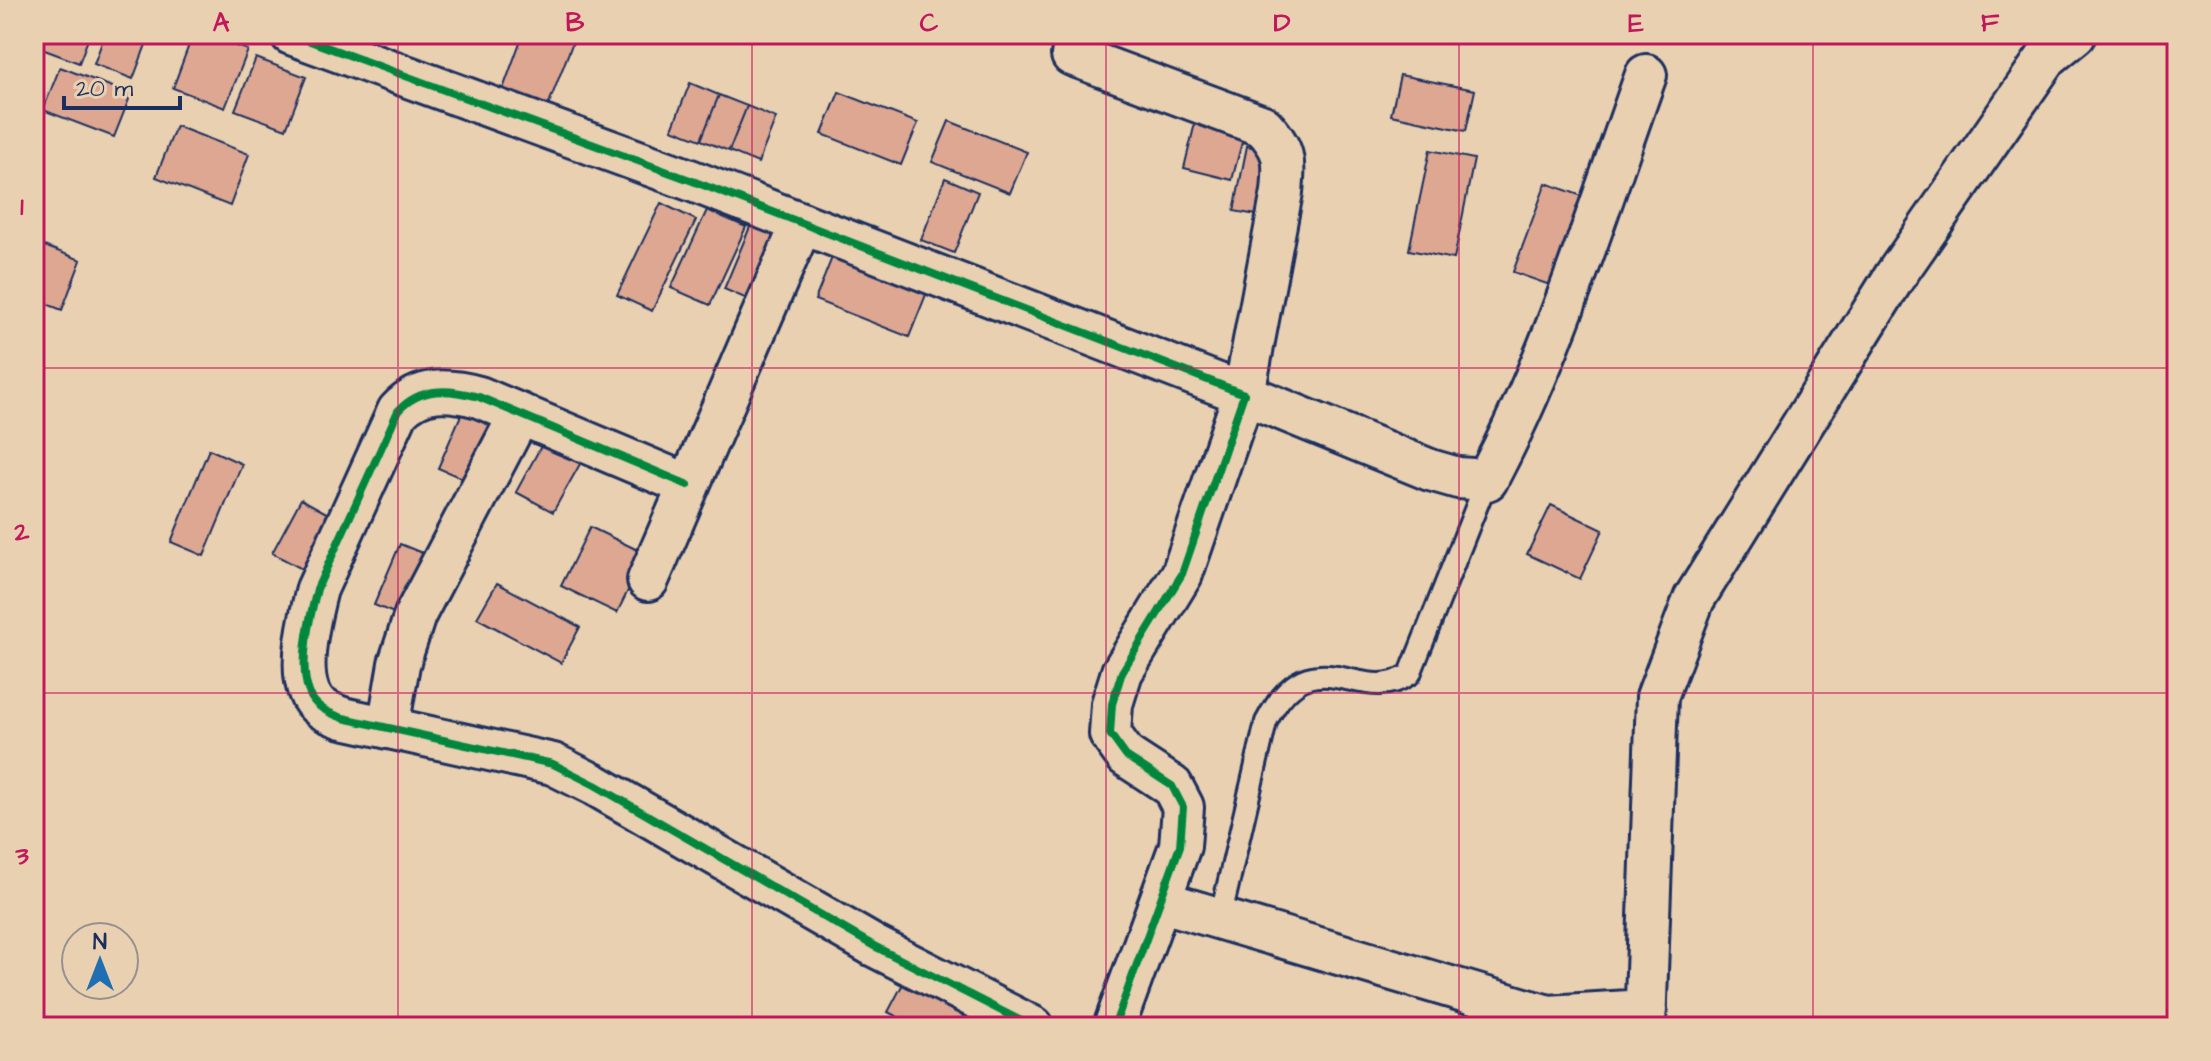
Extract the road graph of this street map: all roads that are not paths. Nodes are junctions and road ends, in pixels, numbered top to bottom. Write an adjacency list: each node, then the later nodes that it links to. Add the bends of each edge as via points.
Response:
1 (291, 34): 5 (street)
2 (2075, 34): 14 (street, via 2047,57 1895,276 1694,599 1657,697)
3 (1072, 55): 6 (street, via 1263,126 1280,144 1282,192)
4 (1646, 75): 8 (street, via 1566,298 1515,427)
5 (802, 223): 6 (street); 9 (street)
6 (1244, 394): 8 (street, via 1430,470); 12 (street, via 1182,574 1122,672 1112,704 1110,734 1126,756 1172,786 1183,807 1180,846)
7 (520, 414): 9 (street); 11 (street, via 415,615 399,664); 11 (street, via 452,390 408,400 398,411 317,589 305,673 309,694 323,710)
8 (1487, 480): 13 (lane, via 1410,674 1399,682 1379,684 1309,677 1296,681 1279,698 1266,722)
9 (688, 485): 10 (street)
10 (648, 580)
11 (388, 728): 15 (street, via 553,764 874,946)
12 (1160, 901): 13 (street); 16 (street)
13 (1220, 919): 14 (street, via 1548,1016)
14 (1646, 1018)
15 (1033, 1027)
16 (1114, 1027)

